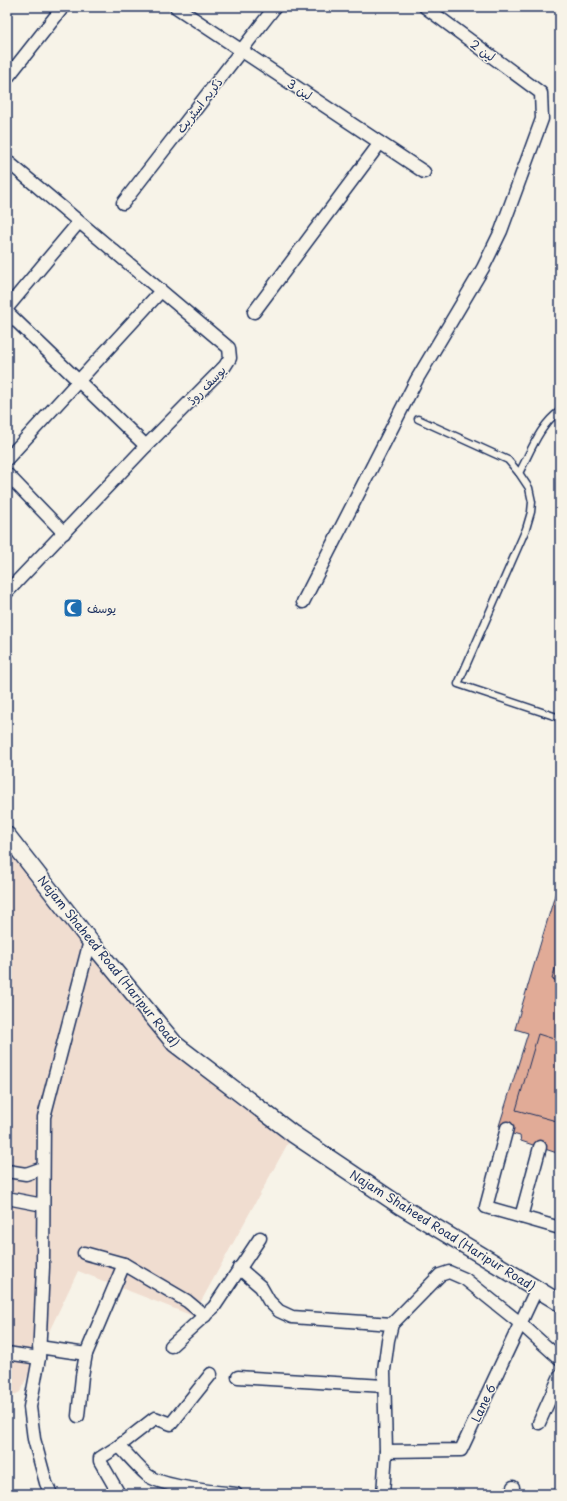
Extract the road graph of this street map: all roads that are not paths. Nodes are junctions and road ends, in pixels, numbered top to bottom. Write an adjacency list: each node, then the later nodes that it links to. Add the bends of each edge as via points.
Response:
1 (63, 7): 6 (street)
2 (176, 7): 5 (street, لین 3)
3 (275, 7): 5 (street, ذکریہ اسٹریٹ)
4 (425, 7): 25 (street, لین 2, via 541,93 542,119 501,231 483,268 417,379)
5 (241, 50): 7 (street, لین 3); 10 (street, ذکریہ اسٹریٹ)
6 (7, 78)
7 (380, 143): 9 (street, لین 3); 15 (street)
8 (7, 161): 11 (street, یوسف روڈ)
9 (424, 172)
10 (123, 203)
11 (79, 222): 12 (street, یوسف روڈ); 13 (street)
12 (161, 291): 16 (street); 19 (street, یوسف روڈ, via 228,348 230,358 226,366)
13 (7, 308)
14 (7, 312): 16 (street)
15 (254, 312)
16 (79, 381): 19 (street); 20 (street)
17 (560, 411): 21 (lane, via 544,428)
18 (418, 419): 21 (lane, via 508,460)
19 (146, 446): 23 (street, یوسف روڈ)
20 (7, 459)
21 (519, 473): 26 (lane, via 529,488 531,512 526,529 458,684)
22 (7, 474): 23 (street)
23 (64, 533): 24 (street, یوسف روڈ)
24 (7, 592)
25 (303, 602)
26 (560, 718)
27 (7, 835): 28 (main road, Najam Shaheed Road (Haripur Road))
28 (90, 941): 31 (street, via 44,1117); 41 (main road, Najam Shaheed Road (Haripur Road), via 175,1044 203,1066 293,1134 402,1207)
29 (507, 1128): 35 (street, via 486,1207)
30 (540, 1147): 35 (street)
31 (43, 1168): 32 (street, via 22,1174); 34 (street)
32 (7, 1171)
33 (7, 1198): 34 (street)
34 (43, 1205): 47 (street)
35 (521, 1217): 36 (street)
36 (560, 1228)
37 (260, 1238): 40 (street)
38 (84, 1253): 39 (street)
39 (124, 1264): 43 (street, via 187,1301); 49 (street)
40 (240, 1268): 43 (street); 45 (street, via 261,1287 279,1312 292,1317)
41 (537, 1288): 42 (main road, Najam Shaheed Road (Haripur Road)); 44 (street, Lane 6)
42 (560, 1304)
43 (205, 1316): 46 (street)
44 (520, 1323): 45 (street, via 465,1279 449,1272 440,1275); 50 (street); 58 (street, Lane 6, via 461,1450)
45 (392, 1324): 54 (street, via 384,1370)
46 (171, 1346)
47 (39, 1352): 48 (street); 49 (street); 59 (street, via 30,1407 34,1439)
48 (7, 1353)
49 (86, 1354): 55 (street)
50 (560, 1359)
51 (211, 1374): 57 (street, via 171,1424 155,1418)
52 (560, 1376): 56 (street)
53 (238, 1377): 54 (street)
54 (384, 1386): 58 (street)
55 (78, 1416)
56 (539, 1423)
57 (119, 1446): 60 (street, via 102,1456 100,1461); 61 (street, via 148,1476 160,1482)
58 (386, 1451): 62 (street)
59 (50, 1494)
60 (119, 1494)
61 (234, 1494)
62 (383, 1494)

